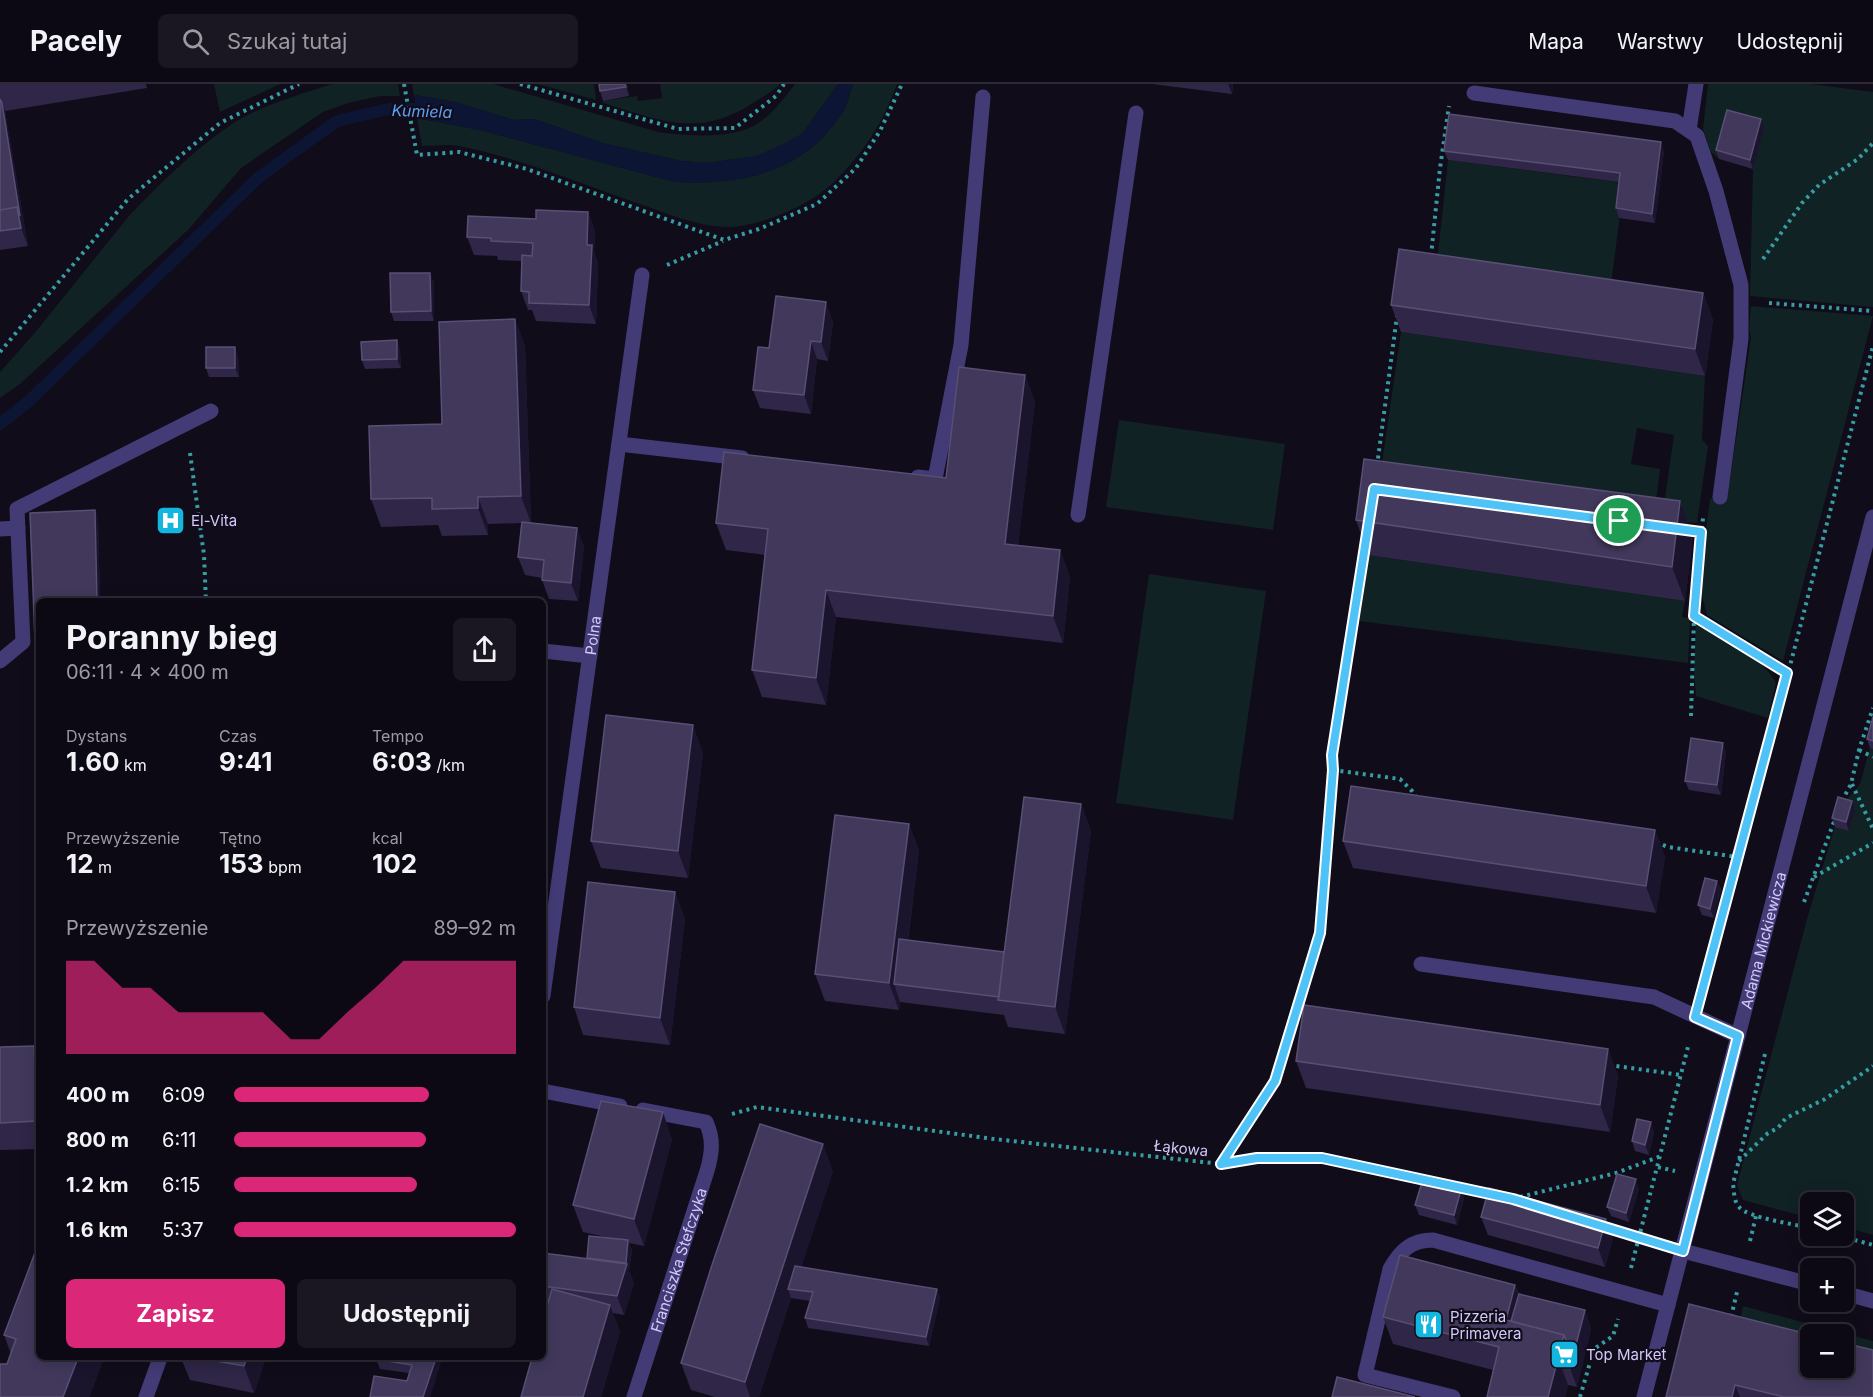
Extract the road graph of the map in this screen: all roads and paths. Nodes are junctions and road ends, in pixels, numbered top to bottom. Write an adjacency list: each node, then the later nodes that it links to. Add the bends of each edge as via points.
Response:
1 (299, 84): 22 (path, via 220,123 128,199)
2 (404, 84): 14 (path, via 417,155 459,152 527,169)
3 (520, 84): 4 (path, via 678,129 735,128 776,96)
4 (783, 84)
5 (909, 84): 7 (path)
6 (1696, 84): 12 (street)
7 (902, 86): 14 (path, via 856,168 817,204)
8 (1474, 93): 12 (street, via 1675,121)
9 (983, 97): 27 (street, via 961,345 935,479)
10 (1449, 105): 15 (path)
11 (1136, 113): 31 (street)
12 (1689, 130): 17 (street, via 1697,136 1716,191)
13 (1873, 143): 17 (path, via 1807,197)
14 (724, 240): 16 (path)
15 (1431, 257)
16 (642, 275): 25 (street, Polna)
17 (1741, 285): 19 (street)
18 (1398, 305): 28 (path)
19 (1742, 309): 20 (path, via 1749,302); 29 (street)
20 (1873, 311)
21 (1873, 346): 43 (path)
22 (0, 352)
23 (211, 411): 24 (street)
24 (184, 425): 33 (street, via 17,508); 38 (path, via 204,555)
25 (619, 444): 26 (street); 41 (street, Polna)
26 (757, 459)
27 (899, 475)
28 (1375, 477)
29 (1720, 497)
30 (1704, 513): 36 (path)
31 (1078, 515)
32 (1873, 517): 63 (street, Adama Mickiewicza)
33 (18, 528): 34 (street); 42 (street, via 23,642)
34 (0, 529)
35 (1678, 529): 36 (path)
36 (1701, 532): 39 (path)
37 (1366, 536): 48 (path, via 1332,755)
38 (206, 598)
39 (1694, 616): 43 (path); 45 (path)
40 (546, 651): 41 (street)
41 (590, 656): 58 (street, Polna)
42 (0, 661)
43 (1787, 673): 56 (path)
44 (1873, 708): 46 (path)
45 (1691, 716)
46 (1859, 750): 47 (path); 49 (path)
47 (1873, 757)
48 (1333, 770): 50 (path, via 1400,779); 72 (path, via 1320,933 1275,1081)
49 (1851, 784): 51 (path); 53 (path)
50 (1419, 802)
51 (1841, 802)
52 (1837, 812): 57 (path)
53 (1873, 830)
54 (1650, 840): 56 (path, via 1668,847)
55 (1873, 843): 57 (path)
56 (1737, 857): 62 (path)
57 (1814, 878): 59 (path)
58 (550, 893): 60 (street, Polna)
59 (1802, 906)
60 (546, 952)
61 (1421, 964): 62 (street, via 1654,997)
62 (1695, 1017): 63 (street); 67 (path)
63 (1738, 1036): 80 (street, Adama Mickiewicza)
64 (1766, 1050): 71 (path)
65 (1599, 1063): 67 (path)
66 (1873, 1066): 71 (path, via 1825,1099 1786,1118)
67 (1681, 1075): 70 (path)
68 (546, 1092): 69 (street)
69 (706, 1122): 72 (path, Łąkowa, via 757,1107); 87 (street, Franciszka Stefczyka, via 711,1133 711,1159)
70 (1661, 1156): 74 (path, via 1616,1173 1513,1199); 77 (path)
71 (1739, 1161): 75 (path, via 1733,1184 1739,1208)
72 (1221, 1164): 73 (path, Łąkowa, via 1257,1158 1322,1158)
73 (1502, 1197)
74 (1525, 1203)
75 (1800, 1226)
76 (1604, 1227): 77 (path)
77 (1639, 1237): 80 (path)
78 (1854, 1240): 79 (path)
79 (1873, 1245)
80 (1683, 1251): 81 (street); 84 (street, Adama Mickiewicza)
81 (1800, 1281)
82 (1854, 1295): 83 (street)
83 (1873, 1300)
84 (1668, 1305): 88 (street, via 1432,1240 1416,1242 1399,1253 1390,1269 1365,1375); 89 (street, Adama Mickiewicza)
85 (159, 1360): 86 (street)
86 (146, 1397)
87 (634, 1397)
88 (1453, 1397)
89 (1644, 1397)

